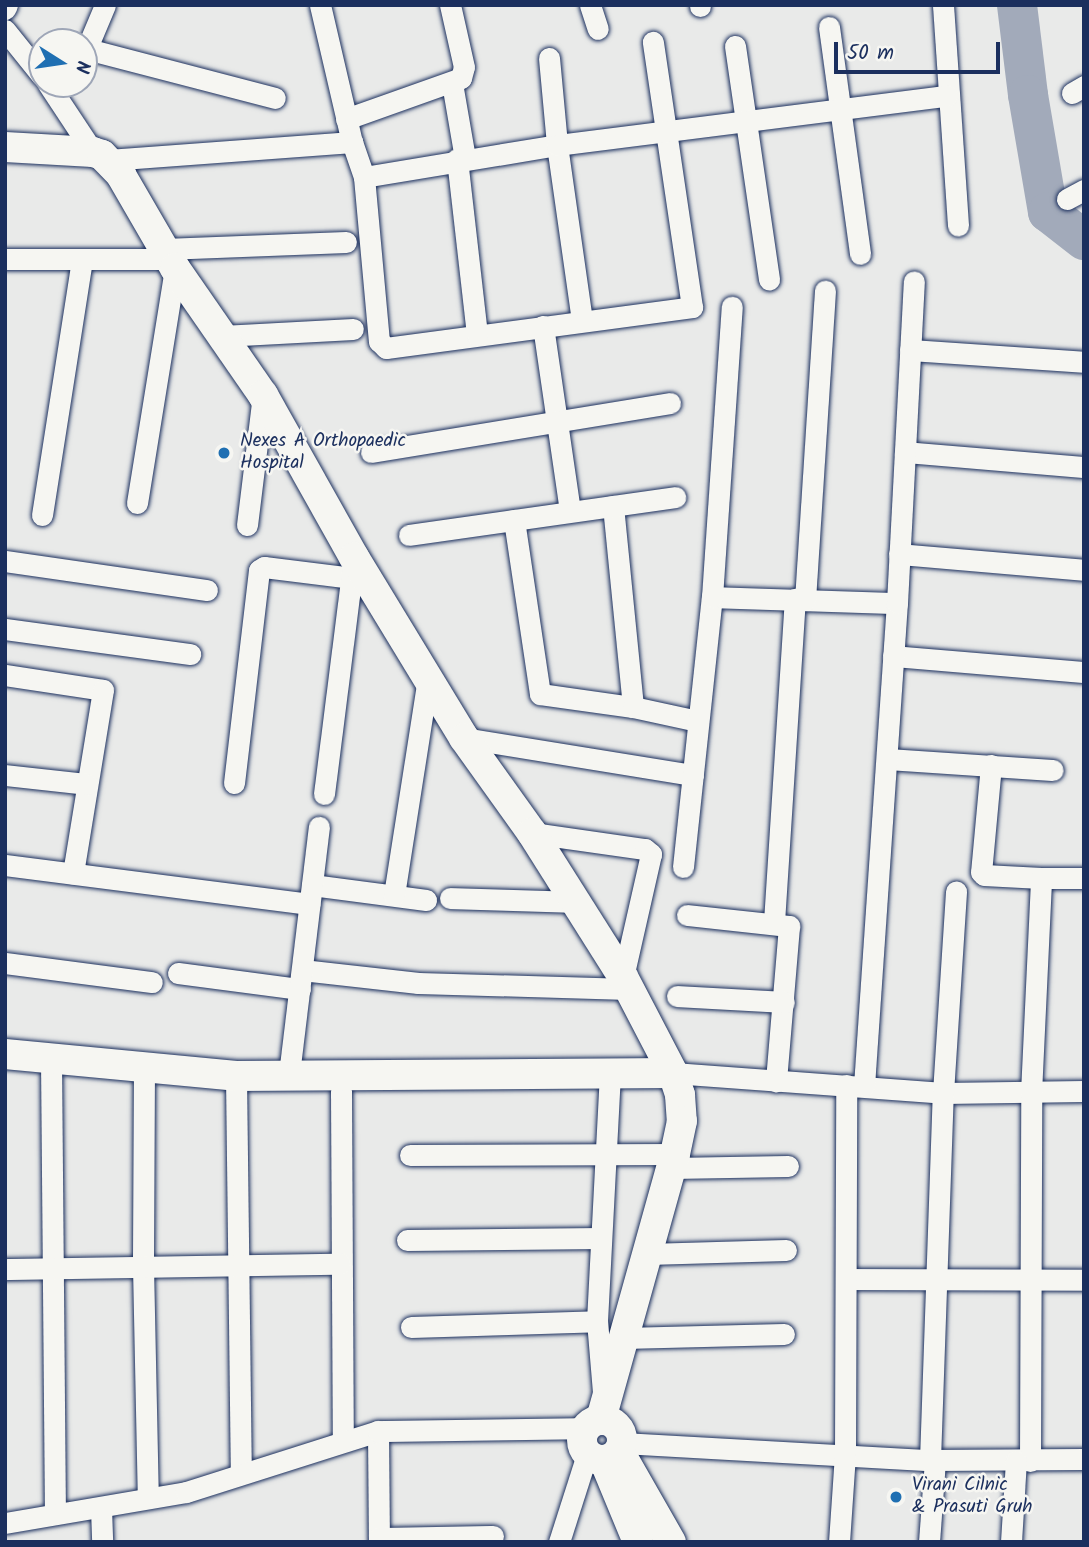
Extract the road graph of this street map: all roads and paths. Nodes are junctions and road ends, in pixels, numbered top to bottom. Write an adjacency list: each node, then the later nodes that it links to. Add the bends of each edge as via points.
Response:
1 (105, 5): 7 (street)
2 (320, 5): 22 (street)
3 (450, 5): 15 (street, via 464,67 461,78)
4 (590, 5): 8 (street)
5 (943, 5): 16 (street)
6 (829, 27): 21 (street)
7 (95, 28)
8 (598, 29)
9 (9, 39): 14 (street)
10 (653, 42): 24 (street)
11 (735, 46): 23 (street)
12 (98, 55): 19 (street)
13 (549, 58): 26 (street)
14 (28, 60)
15 (452, 83): 22 (street); 29 (street)
16 (947, 96): 21 (street); 31 (street)
17 (59, 98): 20 (street)
18 (66, 98): 20 (street)
19 (275, 98)
20 (64, 104): 28 (street)
21 (839, 107): 23 (street); 33 (street)
22 (346, 119): 25 (street)
23 (746, 120): 24 (street); 37 (street)
24 (668, 131): 26 (street); 41 (street, via 692,307)
25 (352, 142): 28 (street); 30 (street)
26 (557, 145): 29 (street); 41 (street)
27 (5, 147): 28 (street)
28 (101, 156): 36 (street, via 121,175)
29 (461, 159): 30 (street); 44 (street)
30 (364, 177): 44 (street, via 382,347)
31 (958, 225)
32 (346, 242): 36 (street)
33 (860, 254)
34 (5, 259): 35 (street)
35 (82, 259): 36 (street); 58 (street)
36 (170, 259): 45 (street); 55 (street)
37 (769, 280)
38 (914, 281): 46 (street)
39 (825, 291): 68 (street)
40 (732, 307): 67 (street)
41 (582, 320): 42 (street)
42 (543, 326): 44 (street); 50 (street)
43 (353, 329): 45 (street)
44 (477, 335)
45 (222, 336): 48 (street)
46 (910, 350): 47 (street); 52 (street)
47 (1084, 362)
48 (264, 396): 60 (street); 64 (street)
49 (670, 403): 50 (street)
50 (556, 420): 51 (street); 57 (street)
51 (371, 452)
52 (905, 452): 53 (street); 62 (street)
53 (1084, 467)
54 (675, 497): 56 (street)
55 (137, 503)
56 (613, 506): 57 (street); 76 (street)
57 (570, 511): 59 (street)
58 (42, 515)
59 (514, 520): 61 (street); 76 (street, via 540,694)
60 (247, 525)
61 (409, 535)
62 (899, 554): 65 (street); 69 (street)
63 (5, 561): 66 (street)
64 (353, 567): 75 (street); 84 (street, via 259,570); 86 (street)
65 (1084, 570)
66 (207, 590)
67 (712, 597): 68 (street); 77 (street)
68 (800, 599): 69 (street); 101 (street)
69 (897, 603): 72 (street)
70 (5, 629): 71 (street)
71 (190, 654)
72 (893, 656): 73 (street); 79 (street)
73 (1084, 671)
74 (5, 675): 85 (street, via 102,689)
75 (428, 678): 78 (street); 96 (street)
76 (633, 707): 77 (street)
77 (698, 721): 83 (street)
78 (464, 738): 83 (street); 88 (street)
79 (887, 759): 80 (street); 117 (street)
80 (990, 765): 81 (street); 92 (street, via 981,872)
81 (1053, 770)
82 (5, 775): 85 (street)
83 (692, 775): 90 (street)
84 (234, 783)
85 (87, 784): 91 (street)
86 (324, 794)
87 (319, 827): 95 (street)
88 (532, 833): 99 (street); 106 (street, via 645,849 651,854)
89 (5, 865): 91 (street)
90 (683, 867)
91 (73, 874): 95 (street)
92 (1041, 878): 93 (street); 121 (street)
93 (1084, 878)
94 (956, 891): 120 (street)
95 (311, 895): 96 (street); 104 (street)
96 (394, 895): 98 (street)
97 (450, 898): 99 (street)
98 (426, 900)
99 (576, 902): 106 (street)
100 (687, 915): 101 (street)
101 (774, 922): 108 (street, via 789,928)
102 (5, 963): 105 (street)
103 (178, 973): 104 (street)
104 (301, 979): 106 (street); 114 (street)
105 (152, 982)
106 (626, 983): 113 (street)
107 (677, 996): 108 (street)
108 (784, 1002): 116 (street)
109 (5, 1054): 110 (street)
110 (51, 1059): 111 (street); 133 (street)
111 (144, 1068): 115 (street); 131 (street)
112 (610, 1073): 113 (street); 114 (street); 122 (street)
113 (673, 1073): 116 (street); 124 (street, via 682,1121)
114 (289, 1074): 115 (street)
115 (236, 1076): 132 (street)
116 (776, 1081): 117 (street)
117 (855, 1086): 120 (street); 135 (street)
118 (341, 1091): 130 (street)
119 (1084, 1091): 121 (street)
120 (943, 1093): 121 (street); 136 (street)
121 (1031, 1093): 137 (street)
122 (607, 1154): 123 (street); 124 (street); 126 (street)
123 (410, 1155)
124 (673, 1161): 125 (street); 129 (street)
125 (788, 1166)
126 (601, 1238): 127 (street); 139 (street)
127 (407, 1240)
128 (786, 1250): 129 (street)
129 (647, 1254): 142 (street)
130 (340, 1264): 132 (street); 145 (street)
131 (143, 1266): 132 (street); 133 (street); 151 (street)
132 (239, 1266): 150 (street)
133 (52, 1268): 134 (street); 153 (street)
134 (5, 1269)
135 (846, 1279): 136 (street); 146 (street)
136 (936, 1279): 137 (street); 147 (street)
137 (1029, 1280): 138 (street); 149 (street)
138 (1084, 1280)
139 (597, 1321): 140 (street); 144 (street)
140 (411, 1327)
141 (784, 1334): 142 (street)
142 (623, 1338): 144 (street)
143 (378, 1432): 144 (street); 145 (street); 156 (street)
144 (603, 1437): 146 (street); 158 (street); 159 (street); 160 (street)
145 (343, 1440): 150 (street)
146 (845, 1454): 147 (street); 161 (street)
147 (932, 1460): 149 (street); 162 (street)
148 (1084, 1460): 149 (street)
149 (1023, 1461): 163 (street)
150 (241, 1472): 151 (street, via 186,1492)
151 (148, 1499): 152 (street)
152 (101, 1508): 153 (street); 157 (street)
153 (55, 1514): 154 (street)
154 (5, 1523)
155 (493, 1536): 156 (street)
156 (379, 1540)
157 (102, 1542)
158 (559, 1542)
159 (638, 1542)
160 (671, 1542)
161 (839, 1542)
162 (929, 1542)
163 (1011, 1542)

